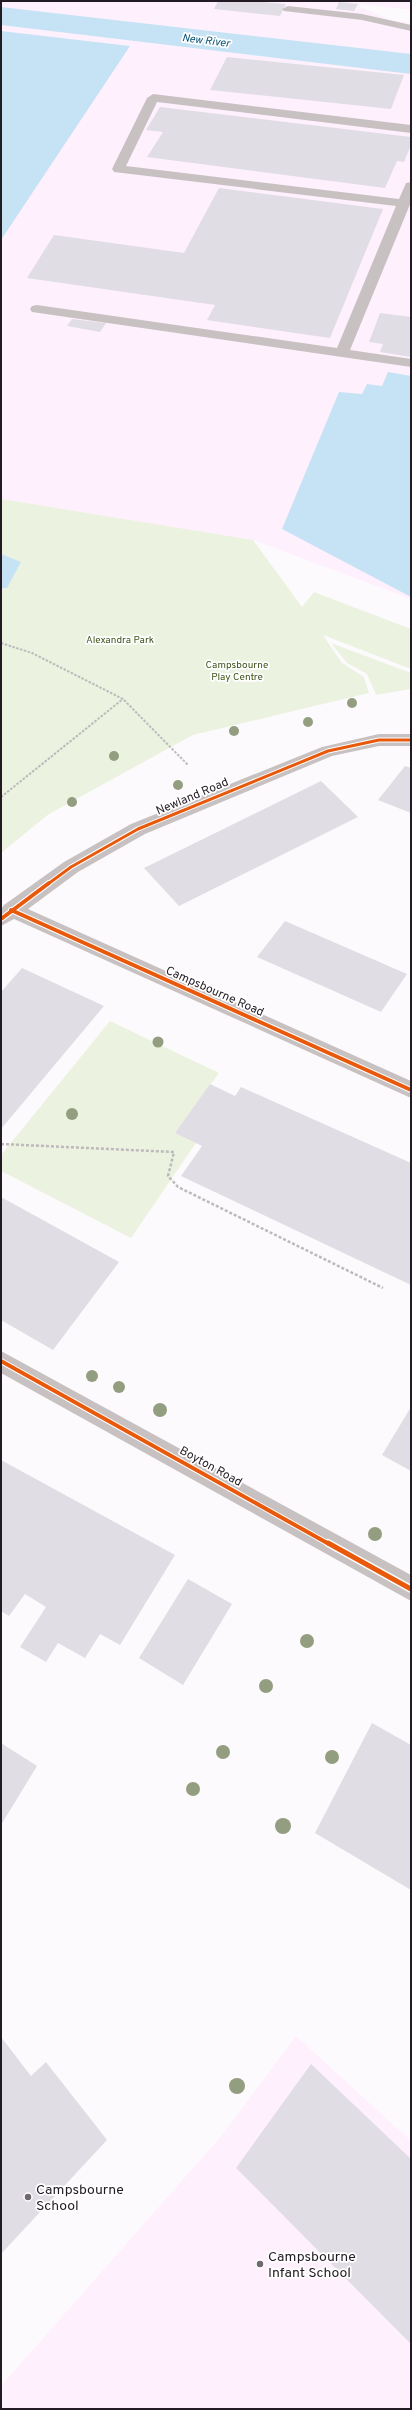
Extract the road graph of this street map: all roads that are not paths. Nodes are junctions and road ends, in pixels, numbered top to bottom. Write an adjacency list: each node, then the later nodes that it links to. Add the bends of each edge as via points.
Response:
1 (288, 9): 2 (street, via 362,17)
2 (411, 28)
3 (411, 129): 5 (street, via 153,98 118,169)
4 (411, 186): 5 (street)
5 (404, 203): 6 (street)
6 (404, 219): 8 (street)
7 (37, 309): 8 (street)
8 (342, 353): 9 (street)
9 (411, 363)
10 (411, 740): 11 (street, Newland Road, via 379,740 328,751 138,829 71,867)
11 (6, 915): 12 (street, Campsbourne Road)
12 (411, 1090)
13 (1, 1361): 14 (street, Boyton Road)
14 (411, 1589)

